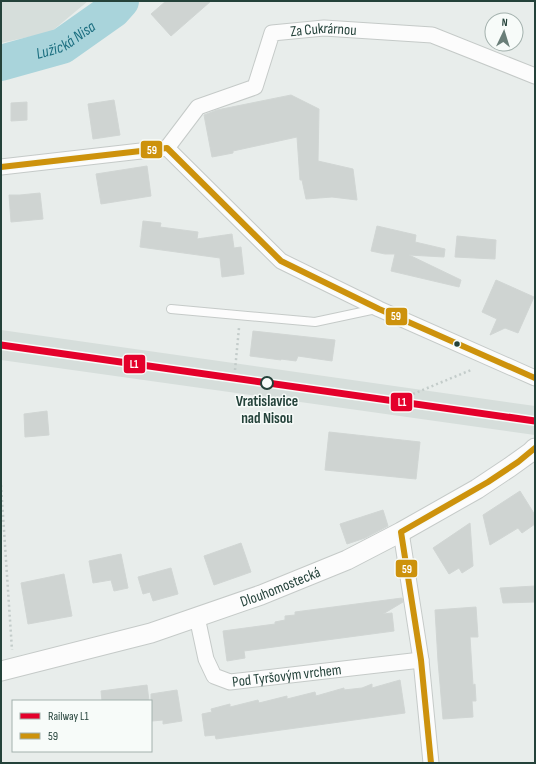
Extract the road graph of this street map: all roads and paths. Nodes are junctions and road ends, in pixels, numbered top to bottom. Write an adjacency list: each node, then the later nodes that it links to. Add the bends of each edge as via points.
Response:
1 (535, 76): 2 (street, Za Cukrárnou, via 432,35 324,28 272,33 255,87 198,107)
2 (167, 148): 3 (street); 5 (street, via 281,261)
3 (1, 167)
4 (171, 309): 6 (lane)
5 (379, 309): 6 (lane, via 315,322); 7 (street)
6 (241, 315): 8 (path)
7 (495, 360): 9 (street); 10 (path)
8 (235, 370)
9 (535, 378)
10 (412, 394)
11 (535, 448): 13 (street, Dlouhomostecká, via 477,489)
12 (1, 485): 16 (path)
13 (401, 532): 14 (street, Dlouhomostecká, via 347,560 261,595); 15 (street)
14 (197, 617): 15 (street, Pod Tyršovým vrchem, via 206,659 214,676 230,682); 16 (street, Dlouhomostecká, via 151,633)
15 (421, 660): 17 (street)
16 (7, 670)
17 (431, 763)

